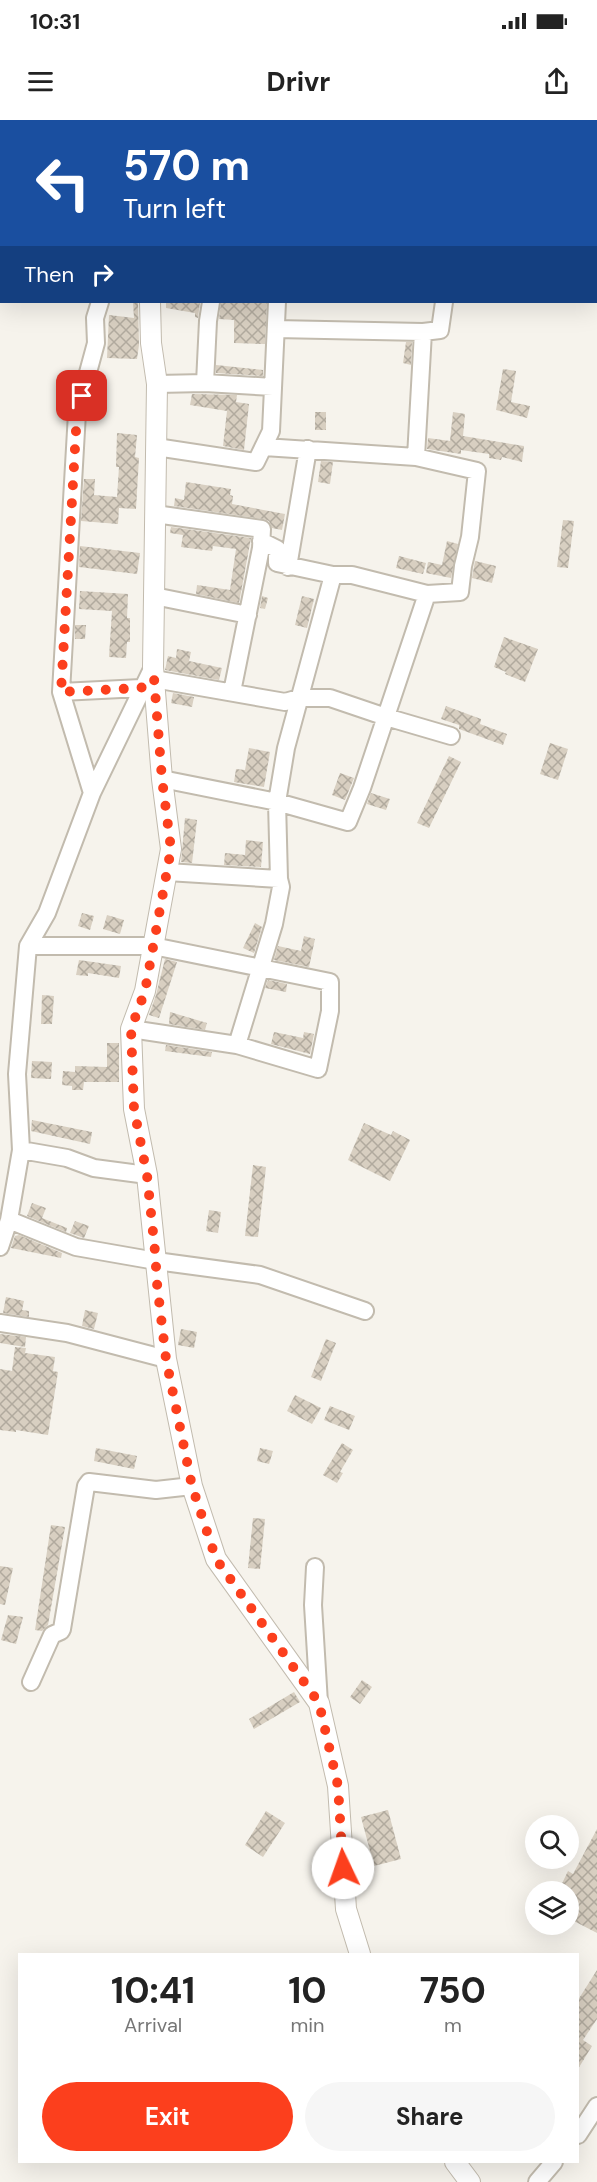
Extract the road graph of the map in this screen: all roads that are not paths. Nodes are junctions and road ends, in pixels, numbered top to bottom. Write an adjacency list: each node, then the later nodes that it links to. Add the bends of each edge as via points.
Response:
1 (100, 303): 23 (street, via 95,318 96,343 77,413)
2 (150, 303): 9 (street)
3 (211, 303): 8 (street)
4 (277, 303): 6 (street)
5 (444, 303): 7 (street, via 440,330)
6 (276, 329): 7 (street); 10 (street)
7 (423, 332): 14 (street)
8 (205, 383): 9 (street); 10 (street)
9 (157, 384): 11 (street)
10 (273, 387): 12 (street, via 271,432)
11 (156, 447): 12 (street, via 256,462); 15 (street)
12 (264, 447): 13 (street)
13 (308, 449): 14 (street); 17 (street)
14 (416, 457): 19 (street, via 477,471 460,592)
15 (155, 514): 16 (street, via 262,529); 20 (street)
16 (261, 541): 17 (street, via 277,549 277,563); 21 (street)
17 (288, 567): 18 (street)
18 (333, 575): 19 (street, via 352,575); 25 (street)
19 (427, 594): 26 (street)
20 (153, 596): 21 (street); 22 (street)
21 (248, 615): 24 (street)
22 (150, 678): 23 (street); 24 (street); 28 (street); 29 (street)
23 (61, 692): 29 (street)
24 (232, 692): 25 (street, via 285,702)
25 (299, 699): 26 (street, via 330,698); 30 (street)
26 (386, 717): 27 (street); 30 (street, via 348,822)
27 (451, 736)
28 (162, 779): 30 (street); 31 (street, via 171,849)
29 (92, 793): 33 (street, via 47,913)
30 (277, 802): 32 (street)
31 (167, 872): 32 (street); 34 (street)
32 (279, 879): 35 (street, via 274,924)
33 (28, 946): 34 (street); 38 (street, via 17,1074)
34 (153, 946): 35 (street); 36 (street, via 145,991)
35 (259, 968): 37 (street); 37 (street, via 330,982 330,1011 318,1069)
36 (131, 1029): 37 (street); 39 (street, via 134,1109)
37 (237, 1045)
38 (21, 1150): 39 (street, via 67,1158 94,1168); 40 (street)
39 (147, 1175): 42 (street)
40 (9, 1220): 41 (street); 42 (street, via 76,1247)
41 (0, 1247)
42 (156, 1261): 43 (street, via 260,1275); 45 (street)
43 (365, 1311)
44 (0, 1323): 45 (street, via 68,1334)
45 (166, 1359): 46 (street)
46 (192, 1486): 48 (street, via 156,1490 89,1482 62,1629 52,1635); 49 (street, via 216,1559)
47 (315, 1567): 49 (street, via 313,1605)
48 (31, 1682)
49 (319, 1703): 50 (street, via 338,1786 346,1909)
50 (360, 1953)
51 (597, 2106): 52 (street)
52 (579, 2133)
53 (456, 2163): 55 (street)
54 (553, 2163): 56 (street)
55 (470, 2182)
56 (537, 2182)

